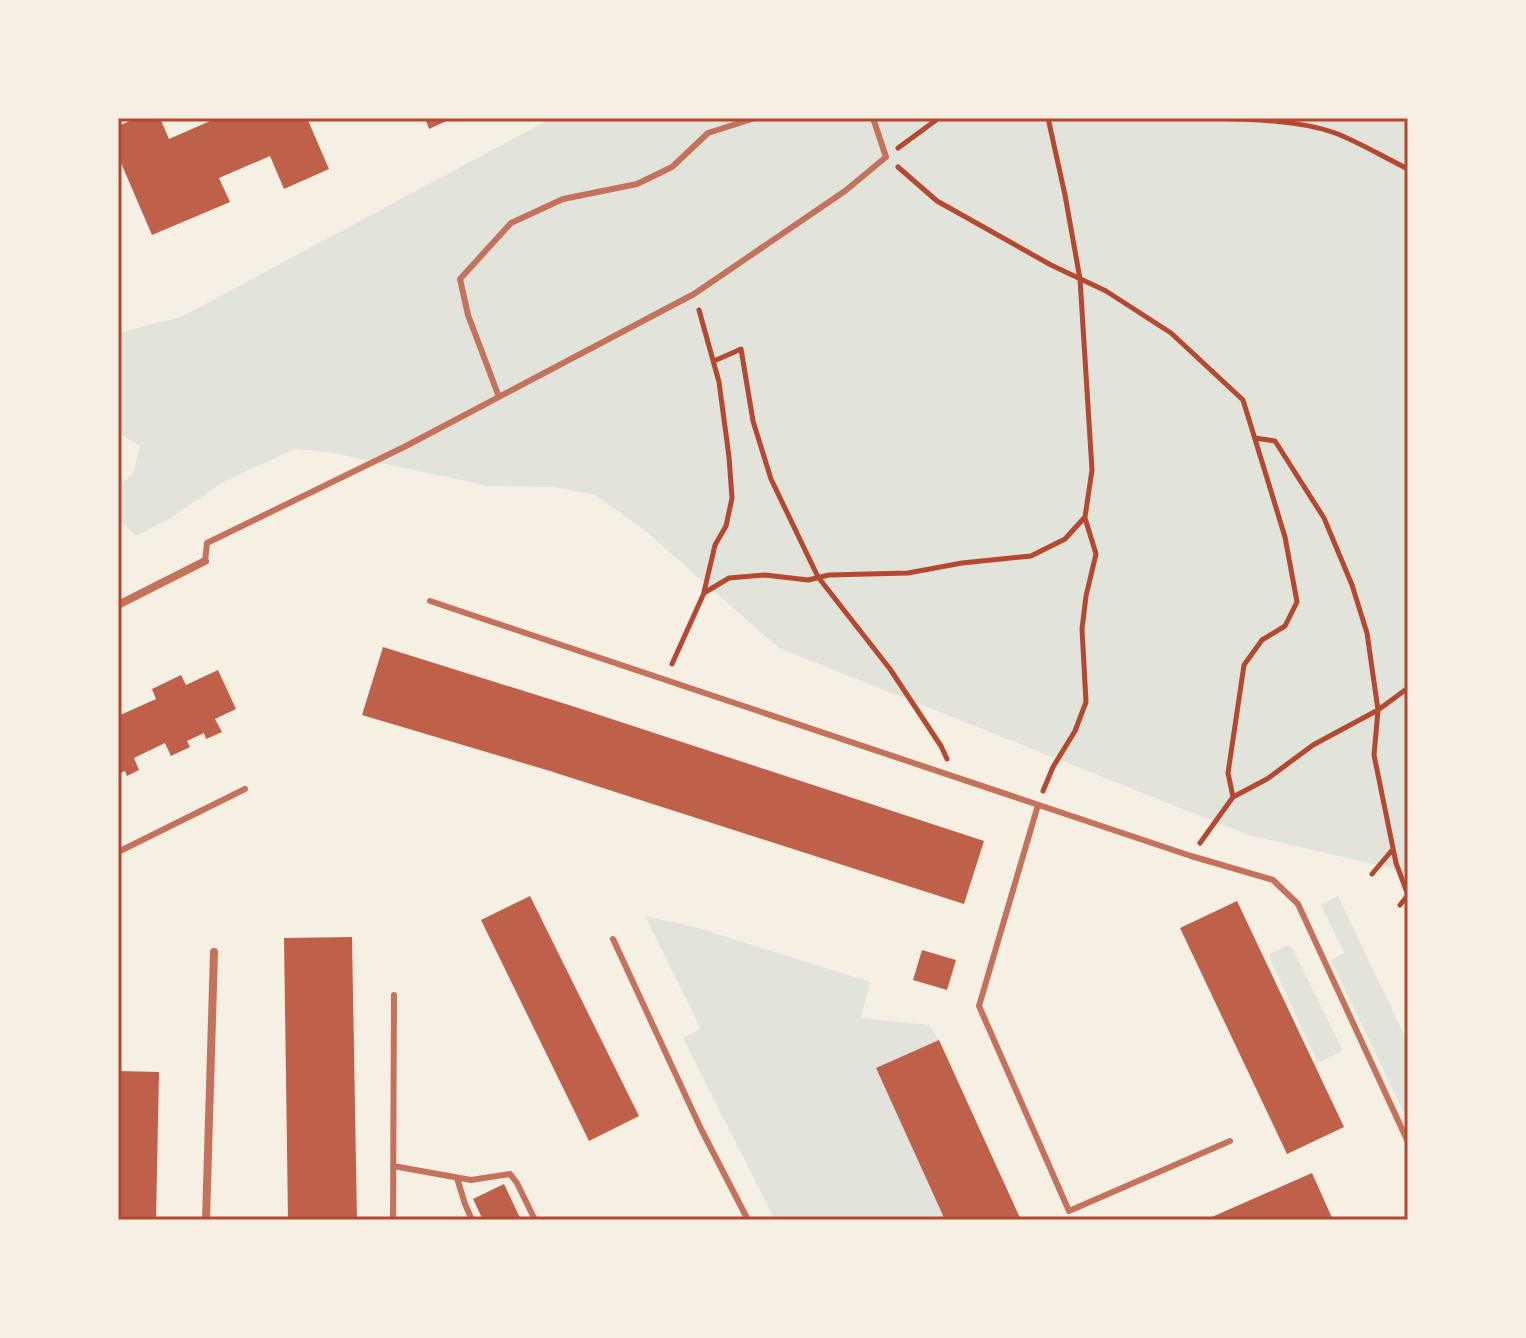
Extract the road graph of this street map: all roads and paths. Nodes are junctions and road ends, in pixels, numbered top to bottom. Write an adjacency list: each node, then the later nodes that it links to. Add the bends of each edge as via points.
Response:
1 (755, 118): 11 (lane, via 708,133 672,167 637,184 563,199 511,223 487,248 460,279)
2 (873, 118): 6 (lane)
3 (939, 118): 6 (path)
4 (1048, 118): 8 (path)
5 (1199, 118): 7 (path, via 1290,123 1335,133)
6 (886, 157): 8 (path, via 937,201); 9 (lane)
7 (1408, 169)
8 (1080, 279): 12 (path, via 1171,333 1243,400); 13 (path, via 1092,470)
9 (694, 294): 10 (path); 11 (lane)
10 (714, 361): 15 (path, via 741,349 753,421 771,479); 16 (path, via 732,498)
11 (499, 397): 14 (lane, via 207,543)
12 (1255, 438): 21 (path, via 1275,441 1324,518 1367,633); 24 (path, via 1285,537 1297,602 1285,626 1262,640 1244,665 1228,773)
13 (1085, 517): 15 (path, via 1065,539 1031,556 908,573); 25 (path, via 1096,554 1082,629 1086,702)
14 (205, 561): 18 (street)
15 (818, 577): 16 (path, via 729,578); 22 (path, via 890,669)
16 (704, 593): 19 (path)
17 (430, 601): 19 (lane)
18 (118, 605)
19 (665, 679): 22 (lane)
20 (1408, 688): 21 (path)
21 (1378, 710): 24 (path); 26 (path, via 1374,755)
22 (955, 777): 25 (lane)
23 (245, 789): 27 (lane)
24 (1233, 797): 28 (path)
25 (1038, 805): 28 (lane); 34 (lane, via 979,1006 1069,1211)
26 (1393, 849): 29 (path); 30 (path, via 1408,895)
27 (118, 852)
28 (1191, 856): 35 (lane, via 1273,880 1298,904)
29 (1372, 874)
30 (1400, 905)
31 (613, 939): 42 (lane)
32 (214, 952): 38 (street)
33 (394, 995): 36 (lane)
34 (1230, 1141)
35 (1408, 1142)
36 (393, 1166): 37 (lane); 39 (lane)
37 (457, 1178): 40 (lane); 41 (lane, via 510,1174)
38 (206, 1220)
39 (393, 1220)
40 (472, 1220)
41 (535, 1220)
42 (748, 1220)

